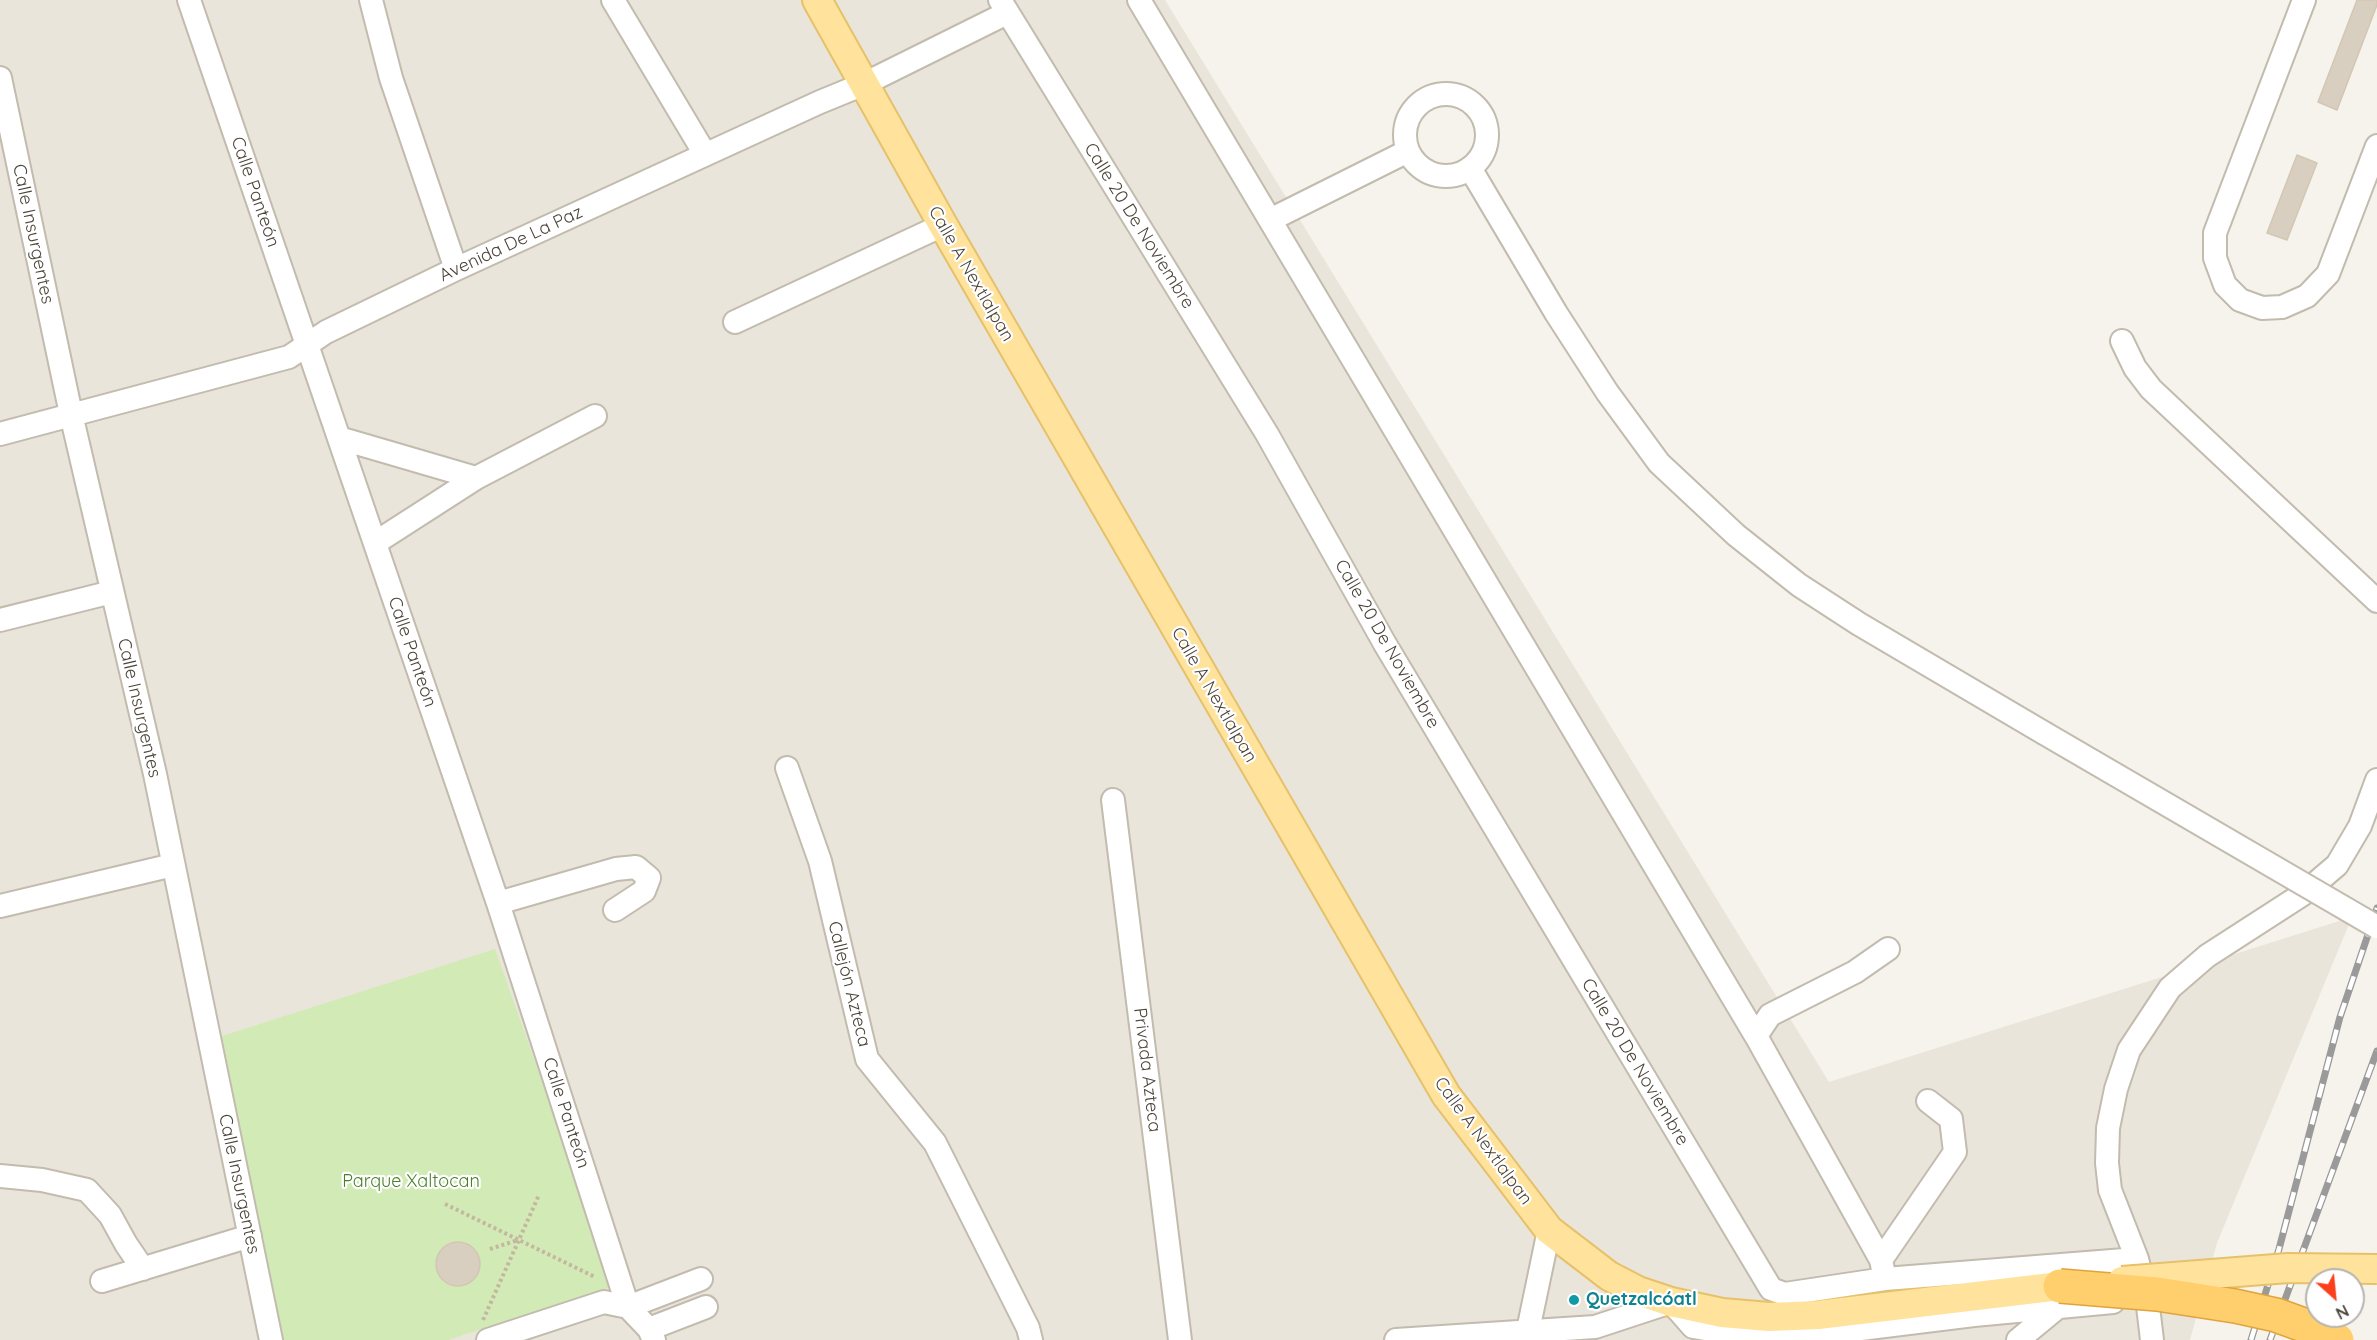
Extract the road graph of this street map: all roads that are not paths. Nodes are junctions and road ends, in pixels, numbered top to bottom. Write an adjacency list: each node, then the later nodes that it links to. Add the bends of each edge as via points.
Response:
1 (189, 0): 19 (street, Calle Panteón)
2 (371, 0): 16 (street, via 392,78)
3 (613, 0): 12 (street)
4 (817, 0): 9 (main road, Calle A Nextlalpan)
5 (1139, 0): 14 (street)
6 (2304, 0): 10 (street, via 2215,233 2215,258 2225,285 2240,300 2262,308 2282,308 2307,296 2328,274)
7 (1003, 6): 9 (street, Avenida De La Paz); 46 (street, Calle 20 De Noviembre, via 1267,434 1385,645 1771,1289 1785,1294)
8 (0, 78): 20 (street, Calle Insurgentes)
9 (864, 84): 12 (street, Avenida De La Paz); 15 (main road, Calle A Nextlalpan)
10 (2377, 146)
11 (1408, 151): 13 (street, via 1418,165 1434,175 1452,176); 13 (street, via 1405,133 1410,115 1422,101 1439,94 1457,96 1474,104 1484,119 1487,137 1482,155); 14 (street)
12 (705, 154): 16 (street, Avenida De La Paz)
13 (1470, 168): 36 (street, bridge, via 1607,392 1659,463 1736,535 1799,585 1859,624)
14 (1269, 220): 38 (street)
15 (943, 225): 17 (street); 41 (main road, Calle A Nextlalpan, via 1446,1095)
16 (456, 269): 19 (street, Avenida De La Paz)
17 (735, 322)
18 (2122, 340): 27 (street, via 2135,368 2151,389)
19 (307, 345): 20 (street, Avenida De La Paz, via 289,357); 23 (street, Calle Panteón)
20 (71, 414): 22 (street, Avenida De La Paz); 26 (street, Calle Insurgentes)
21 (595, 416): 24 (street)
22 (0, 434)
23 (339, 438): 24 (street); 25 (street, Calle Panteón)
24 (476, 478): 25 (street)
25 (375, 543): 33 (street, Calle Panteón)
26 (112, 592): 28 (street); 32 (street, Calle Insurgentes)
27 (2377, 601)
28 (0, 620)
29 (787, 768): 59 (street, Callejón Azteca, via 820,861 867,1059 935,1143 1028,1328)
30 (2377, 780): 43 (street, via 2360,826 2337,866 2303,894 2206,956 2170,988 2129,1050 2108,1128 2107,1163 2110,1190)
31 (1113, 800): 60 (street, Privada Azteca)
32 (173, 865): 34 (street); 42 (street, Calle Insurgentes)
33 (498, 903): 35 (street, via 616,869 636,867 649,878 644,891); 52 (street, Calle Panteón)
34 (0, 906)
35 (615, 910)
36 (2377, 927)
37 (1888, 949): 38 (street, via 1855,972 1770,1015)
38 (1756, 1036): 46 (street)
39 (1928, 1101): 46 (street, via 1951,1119 1955,1152)
40 (0, 1176): 44 (street, via 87,1190 110,1215)
41 (1549, 1230): 51 (main road, Calle A Nextlalpan, via 1609,1276 1638,1291); 57 (street)
42 (250, 1236): 44 (street); 58 (street, Calle Insurgentes)
43 (2137, 1259): 46 (street); 50 (street)
44 (143, 1269): 48 (street)
45 (2377, 1269): 49 (main road, Calle A Nextlalpan, bridge, via 2288,1268)
46 (1883, 1270)
47 (701, 1279): 52 (street)
48 (102, 1281)
49 (2059, 1297): 50 (street); 51 (main road, Calle A Nextlalpan, via 1972,1296 1818,1315 1769,1317); 51 (street, via 1821,1334 1781,1335 1693,1327); 62 (street); 64 (highway, bridge, via 2157,1294 2235,1306 2276,1315)
50 (2147, 1298): 63 (street)
51 (1683, 1305): 54 (street)
52 (628, 1307): 55 (street, via 604,1292); 56 (street)
53 (706, 1307): 56 (street)
54 (1597, 1334): 57 (street)
55 (484, 1335)
56 (651, 1335)
57 (1526, 1336): 61 (street)
58 (271, 1340)
59 (1030, 1340)
60 (1180, 1340)
61 (1396, 1340)
62 (2018, 1340)
63 (2152, 1340)
64 (2337, 1340)

